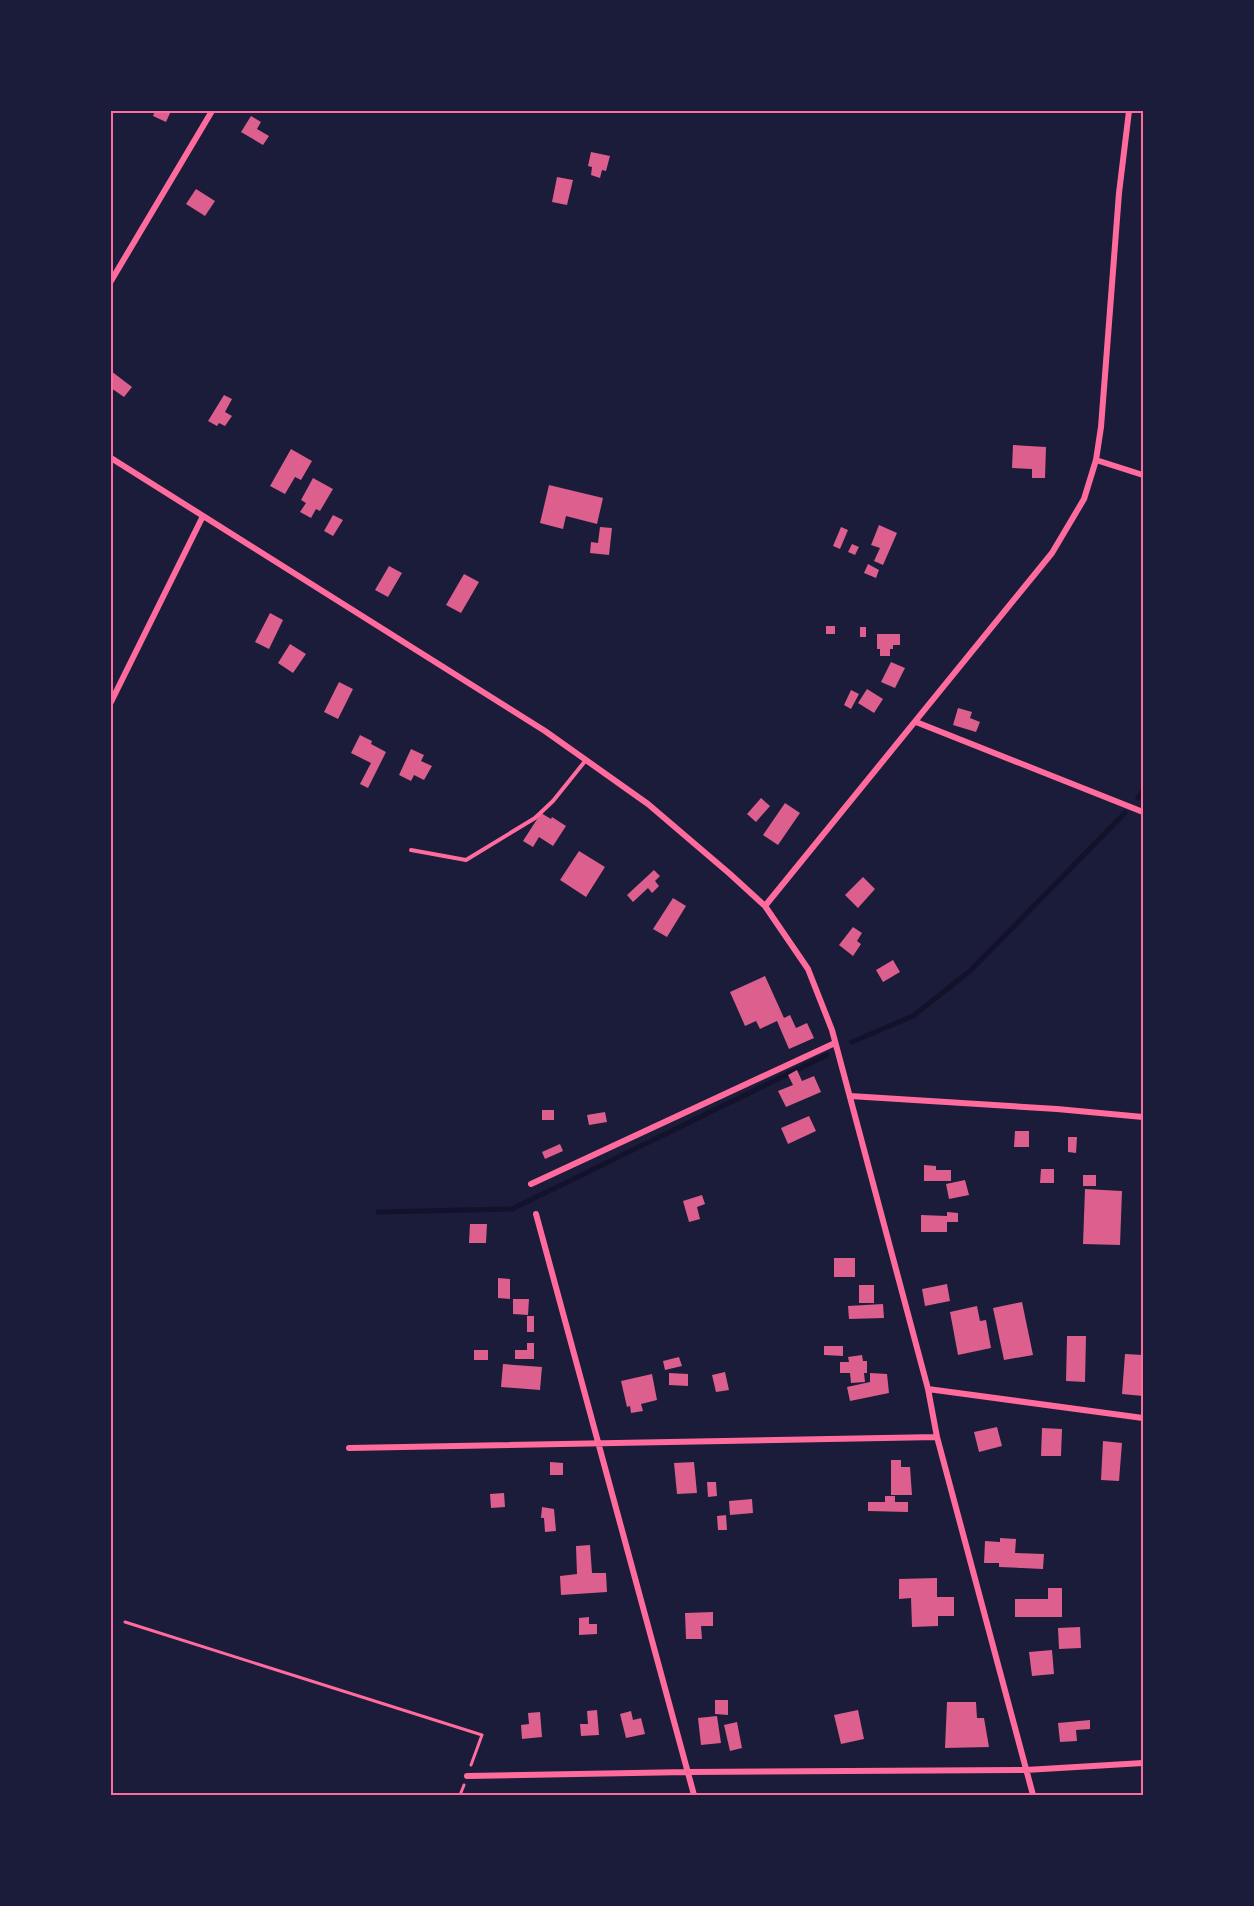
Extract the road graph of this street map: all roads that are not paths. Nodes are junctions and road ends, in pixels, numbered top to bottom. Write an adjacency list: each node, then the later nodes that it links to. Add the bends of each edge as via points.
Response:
1 (212, 111): 3 (street)
2 (1129, 111): 5 (street)
3 (111, 281)
4 (111, 458): 7 (street)
5 (1096, 460): 6 (street); 9 (street, via 1084,499 1052,554)
6 (1143, 475)
7 (203, 516): 8 (street); 10 (street)
8 (111, 702)
9 (916, 722): 11 (street); 13 (street)
10 (586, 760): 12 (lane, via 535,818 466,860); 13 (street, via 648,804)
11 (1143, 812)
12 (411, 850)
13 (765, 906): 14 (street, via 808,969)
14 (836, 1043): 15 (street); 17 (street)
15 (849, 1096): 16 (street); 19 (street)
16 (1143, 1117)
17 (531, 1184)
18 (536, 1214): 22 (street)
19 (928, 1389): 20 (street); 21 (street)
20 (1143, 1418)
21 (937, 1437): 22 (street); 25 (street)
22 (598, 1443): 23 (street); 26 (street)
23 (349, 1448)
24 (1143, 1763): 25 (street)
25 (1026, 1770): 26 (street); 29 (street)
26 (688, 1772): 27 (street); 28 (street)
27 (467, 1776)
28 (694, 1795)
29 (1033, 1795)

